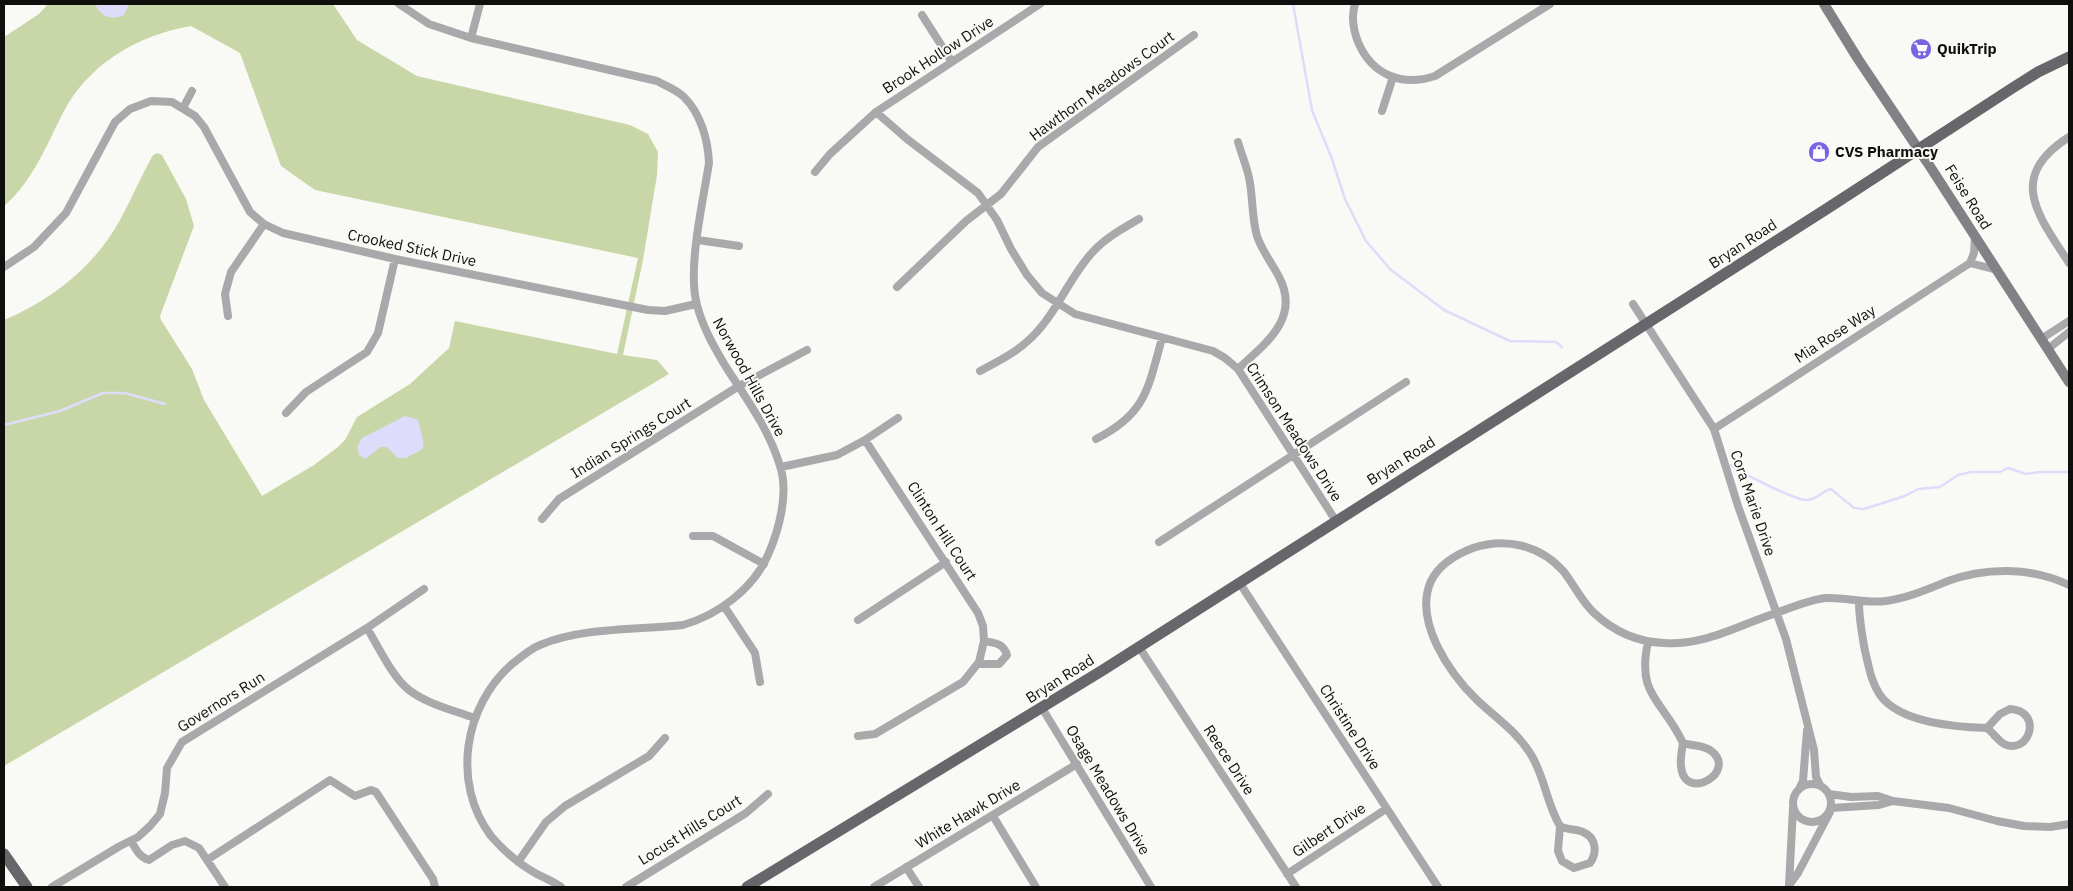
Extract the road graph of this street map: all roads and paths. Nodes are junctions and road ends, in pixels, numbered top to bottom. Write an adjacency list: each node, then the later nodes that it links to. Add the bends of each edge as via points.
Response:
1 (399, 4): 9 (street, Norwood Hills Drive, via 430,24)
2 (480, 4): 9 (street)
3 (1040, 4): 11 (street, Brook Hollow Drive)
4 (1355, 4): 12 (street, via 1352,19 1364,55 1378,70)
5 (1550, 4): 12 (street, via 1436,76 1408,81)
6 (1824, 4): 19 (street, Feise Road)
7 (922, 15): 11 (street)
8 (1194, 35): 21 (street, Hawthorn Meadows Court, via 1038,147 1001,194)
9 (471, 38): 25 (street, Norwood Hills Drive, via 657,81 684,97 702,125 708,145 709,163)
10 (2069, 57): 19 (main road, Bryan Road, via 2022,82)
11 (952, 62): 16 (street, Brook Hollow Drive)
12 (1393, 77): 15 (street)
13 (192, 92): 14 (street)
14 (183, 108): 23 (street, Crooked Stick Drive, via 204,128 250,212); 30 (street, Crooked Stick Drive, via 172,102 151,102 130,109 115,122 66,213 34,247)
15 (1382, 111)
16 (876, 112): 20 (street, Brook Hollow Drive); 21 (street, Crimson Meadows Drive, via 906,139 968,184)
17 (2069, 137): 29 (street, via 2047,153 2040,163 2033,192 2041,220)
18 (1238, 142): 44 (street, via 1250,182 1257,236 1280,278 1285,303 1280,326 1271,339)
19 (1918, 149): 24 (street, Feise Road); 38 (main road, Bryan Road)
20 (815, 172)
21 (987, 205): 32 (street, Hawthorn Meadows Court); 34 (street, Crimson Meadows Drive, via 1027,275 1042,293)
22 (1139, 218): 34 (street, via 1089,256)
23 (264, 224): 27 (street, Crooked Stick Drive, via 282,233); 36 (street, via 231,272 225,294)
24 (1975, 236): 28 (street); 31 (street, Feise Road)
25 (698, 240): 26 (street); 33 (street, Norwood Hills Drive, via 692,275)
26 (739, 246)
27 (395, 259): 33 (street, Crooked Stick Drive, via 648,310 665,312); 49 (street, via 374,343 367,352 306,392)
28 (1970, 263): 31 (street); 51 (street, Mia Rose Way)
29 (2069, 263)
30 (4, 266)
31 (1996, 270): 41 (street, Feise Road)
32 (897, 287)
33 (696, 304): 48 (street, Norwood Hills Drive, via 711,342)
34 (1057, 304): 40 (street, Crimson Meadows Drive, via 1075,314); 45 (street, via 1032,337)
35 (1633, 304): 38 (street, Cora Marie Drive)
36 (228, 316)
37 (2069, 321): 41 (street)
38 (1646, 323): 51 (street, Cora Marie Drive); 57 (main road, Bryan Road)
39 (2069, 332): 42 (street)
40 (1162, 338): 44 (street, Crimson Meadows Drive, via 1213,351); 52 (street, via 1142,401 1129,419)
41 (2041, 339): 42 (street, Feise Road)
42 (2048, 349): 47 (street, Feise Road)
43 (807, 350): 48 (street, Indian Springs Court)
44 (1238, 369): 54 (street, Crimson Meadows Drive)
45 (980, 371)
46 (1406, 382): 54 (street)
47 (2069, 382)
48 (739, 386): 55 (street, Norwood Hills Drive, via 766,432); 56 (street, Indian Springs Court, via 559,499)
49 (286, 413)
50 (898, 418): 53 (street)
51 (1714, 429): 67 (street, Cora Marie Drive)
52 (1096, 439)
53 (866, 440): 55 (street, via 837,455); 60 (street, Clinton Hill Court)
54 (1293, 455): 57 (street, Crimson Meadows Drive); 59 (street)
55 (781, 468): 61 (street, Norwood Hills Drive, via 783,494 780,519)
56 (542, 519)
57 (1336, 521): 62 (main road, Bryan Road)
58 (693, 536): 61 (street, via 713,536)
59 (1158, 542)
60 (946, 562): 68 (street); 70 (street, Clinton Hill Court, via 982,619)
61 (764, 564): 66 (street, Norwood Hills Drive, via 746,588)
62 (1239, 582): 72 (main road, Bryan Road); 88 (street, Christine Drive)
63 (2069, 585): 65 (street, via 2038,574 2010,570 1971,575 1904,597)
64 (424, 589): 69 (street, Governors Run)
65 (1859, 602): 67 (street, via 1826,598); 78 (street, via 1859,622 1871,676 1887,702 1903,713 1930,721)
66 (724, 606): 74 (street, via 755,652); 76 (street, Norwood Hills Drive, via 683,625 578,633 539,645 496,679)
67 (1776, 612): 71 (street, via 1706,640 1676,644); 77 (street, Cora Marie Drive, via 1799,682)
68 (858, 620)
69 (367, 628): 76 (street, via 408,690); 94 (street, Governors Run, via 182,742 166,768 160,814)
70 (984, 641): 73 (street, Clinton Hill Court); 73 (street, via 999,644 1006,655 999,664)
71 (1648, 642): 81 (street, via 1644,669 1649,691); 93 (street, via 1616,630 1600,618 1557,565 1529,548 1504,542 1479,546 1457,555 1432,579 1426,612 1435,640 1461,682 1511,729 1531,755 1542,775)
72 (1139, 647): 75 (main road, Bryan Road); 99 (street, Reece Drive)
73 (978, 664): 79 (street, Clinton Hill Court, via 963,682 875,734)
74 (760, 682)
75 (1042, 708): 82 (street, Osage Meadows Drive); 107 (main road, Bryan Road)
76 (474, 718): 97 (street, Norwood Hills Drive, via 467,752 468,777 475,804 491,835)
77 (1808, 728): 83 (street, Cora Marie Drive); 84 (street, Cora Marie Drive, via 1803,781)
78 (1987, 728): 78 (street, via 2011,746 2023,742 2030,733 2026,716 2010,710 2000,714)
79 (858, 736)
80 (665, 738): 97 (street, via 649,756 565,806 546,822)
81 (1683, 743): 81 (street, via 1683,773 1691,782 1708,782 1716,773 1715,755 1704,748)
82 (1077, 764): 91 (street, White Hawk Drive); 111 (street, Osage Meadows Drive)
83 (1820, 785): 84 (street, via 1810,784); 86 (street)
84 (1799, 789): 89 (street, via 1793,798)
85 (768, 794): 106 (street, Locust Hills Court, via 746,813)
86 (1829, 794): 87 (street, via 1878,796); 90 (street, via 1832,801)
87 (1893, 802): 90 (street); 92 (street, via 1949,808 2024,826)
88 (1386, 808): 99 (street, Gilbert Drive); 113 (street, Christine Drive)
89 (1793, 808): 90 (street, via 1799,818 1810,823 1822,820); 100 (street)
90 (1830, 810): 100 (street)
91 (993, 816): 98 (street, White Hawk Drive); 110 (street)
92 (2069, 824)
93 (1560, 826): 93 (street, via 1558,851 1562,861 1574,868 1590,863 1595,854 1590,836)
94 (131, 841): 96 (street, via 143,859 149,860 172,845 185,841 199,848); 102 (street, Governors Run)
95 (4, 854): 101 (main road)
96 (207, 860): 103 (street); 104 (street, via 330,780 355,796 371,790 376,792 433,879)
97 (518, 862): 105 (street, Norwood Hills Drive)
98 (906, 867): 108 (street, White Hawk Drive); 109 (street)
99 (1287, 874): 112 (street, Reece Drive)
100 (1789, 886)
101 (26, 887)
102 (52, 887)
103 (225, 887)
104 (435, 887)
105 (561, 887)
106 (626, 887)
107 (747, 887)
108 (874, 887)
109 (919, 887)
110 (1036, 887)
111 (1151, 887)
112 (1296, 887)
113 (1438, 887)

